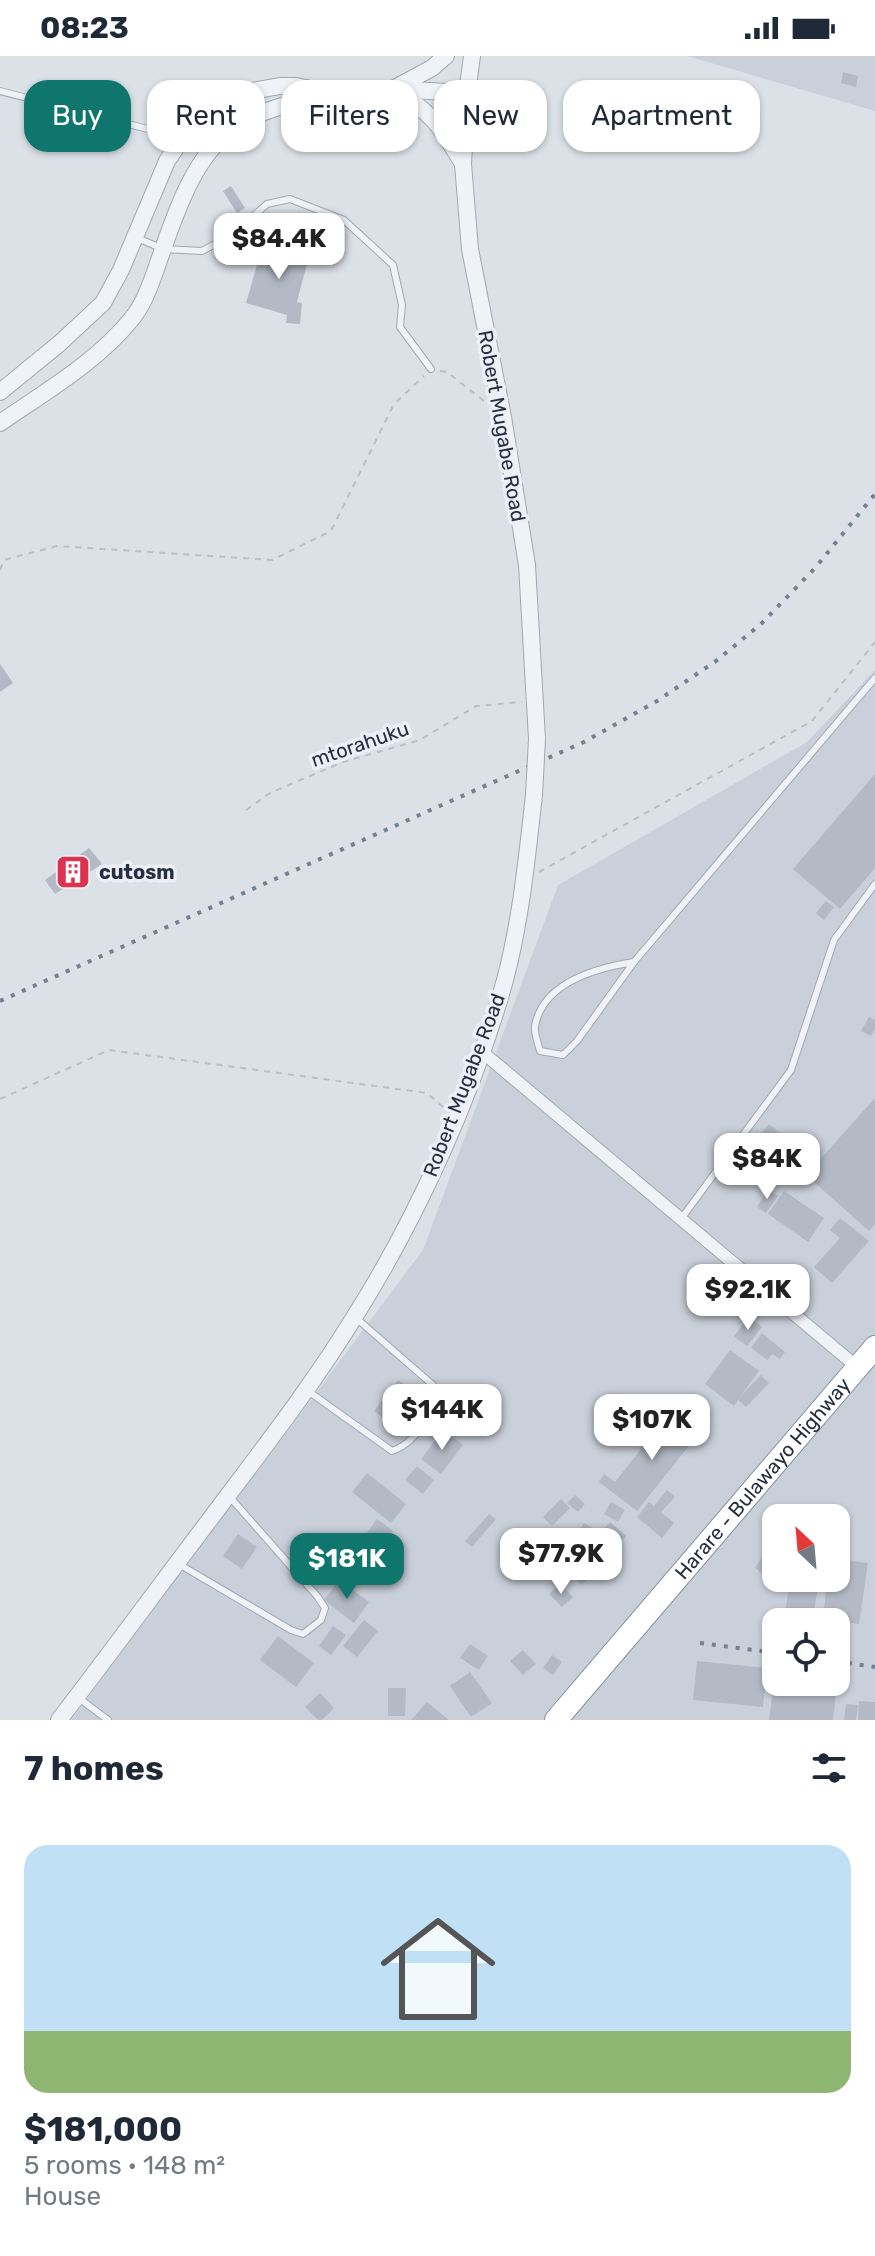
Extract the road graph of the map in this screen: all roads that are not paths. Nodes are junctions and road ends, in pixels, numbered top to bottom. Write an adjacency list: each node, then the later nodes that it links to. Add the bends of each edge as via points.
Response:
1 (446, 56): 3 (street)
2 (472, 56): 4 (street, Robert Mugabe Road)
3 (410, 80)
4 (469, 80)
5 (0, 91): 8 (lane)
6 (418, 105): 11 (street, via 443,130)
7 (281, 107): 13 (street, via 236,126 225,137 196,172)
8 (147, 128)
9 (173, 152): 12 (street)
10 (464, 152): 11 (street, Robert Mugabe Road)
11 (463, 164): 20 (street, Robert Mugabe Road, bridge, via 470,249 527,565 537,739 524,880 505,979)
12 (135, 237): 13 (lane); 15 (street, via 103,303)
13 (163, 249): 14 (lane, via 202,251 232,235 267,204 290,199 344,220 393,265 402,305 400,327); 16 (street, via 134,315 105,345)
14 (431, 369)
15 (0, 392)
16 (0, 423)
17 (875, 678): 19 (lane)
18 (875, 884): 21 (lane, via 834,940 791,1070)
19 (634, 962): 19 (lane, via 563,1055 540,1051 534,1029 544,1001 598,968)
20 (481, 1051): 21 (street); 22 (street, Robert Mugabe Road, via 407,1226)
21 (681, 1219): 24 (street)
22 (355, 1317): 25 (street, Robert Mugabe Road); 25 (lane, via 434,1386 440,1403 403,1447 392,1451)
23 (875, 1347): 24 (highway, Harare - Bulawayo Highway)
24 (857, 1367): 31 (highway, Harare - Bulawayo Highway)
25 (305, 1389): 26 (street, Robert Mugabe Road)
26 (228, 1495): 27 (street, Robert Mugabe Road); 27 (lane, via 317,1596 325,1608 321,1620 303,1634 291,1630)
27 (177, 1563): 28 (street, Robert Mugabe Road)
28 (77, 1696): 29 (street, Robert Mugabe Road); 30 (lane)
29 (59, 1720)
30 (108, 1720)
31 (556, 1720)

